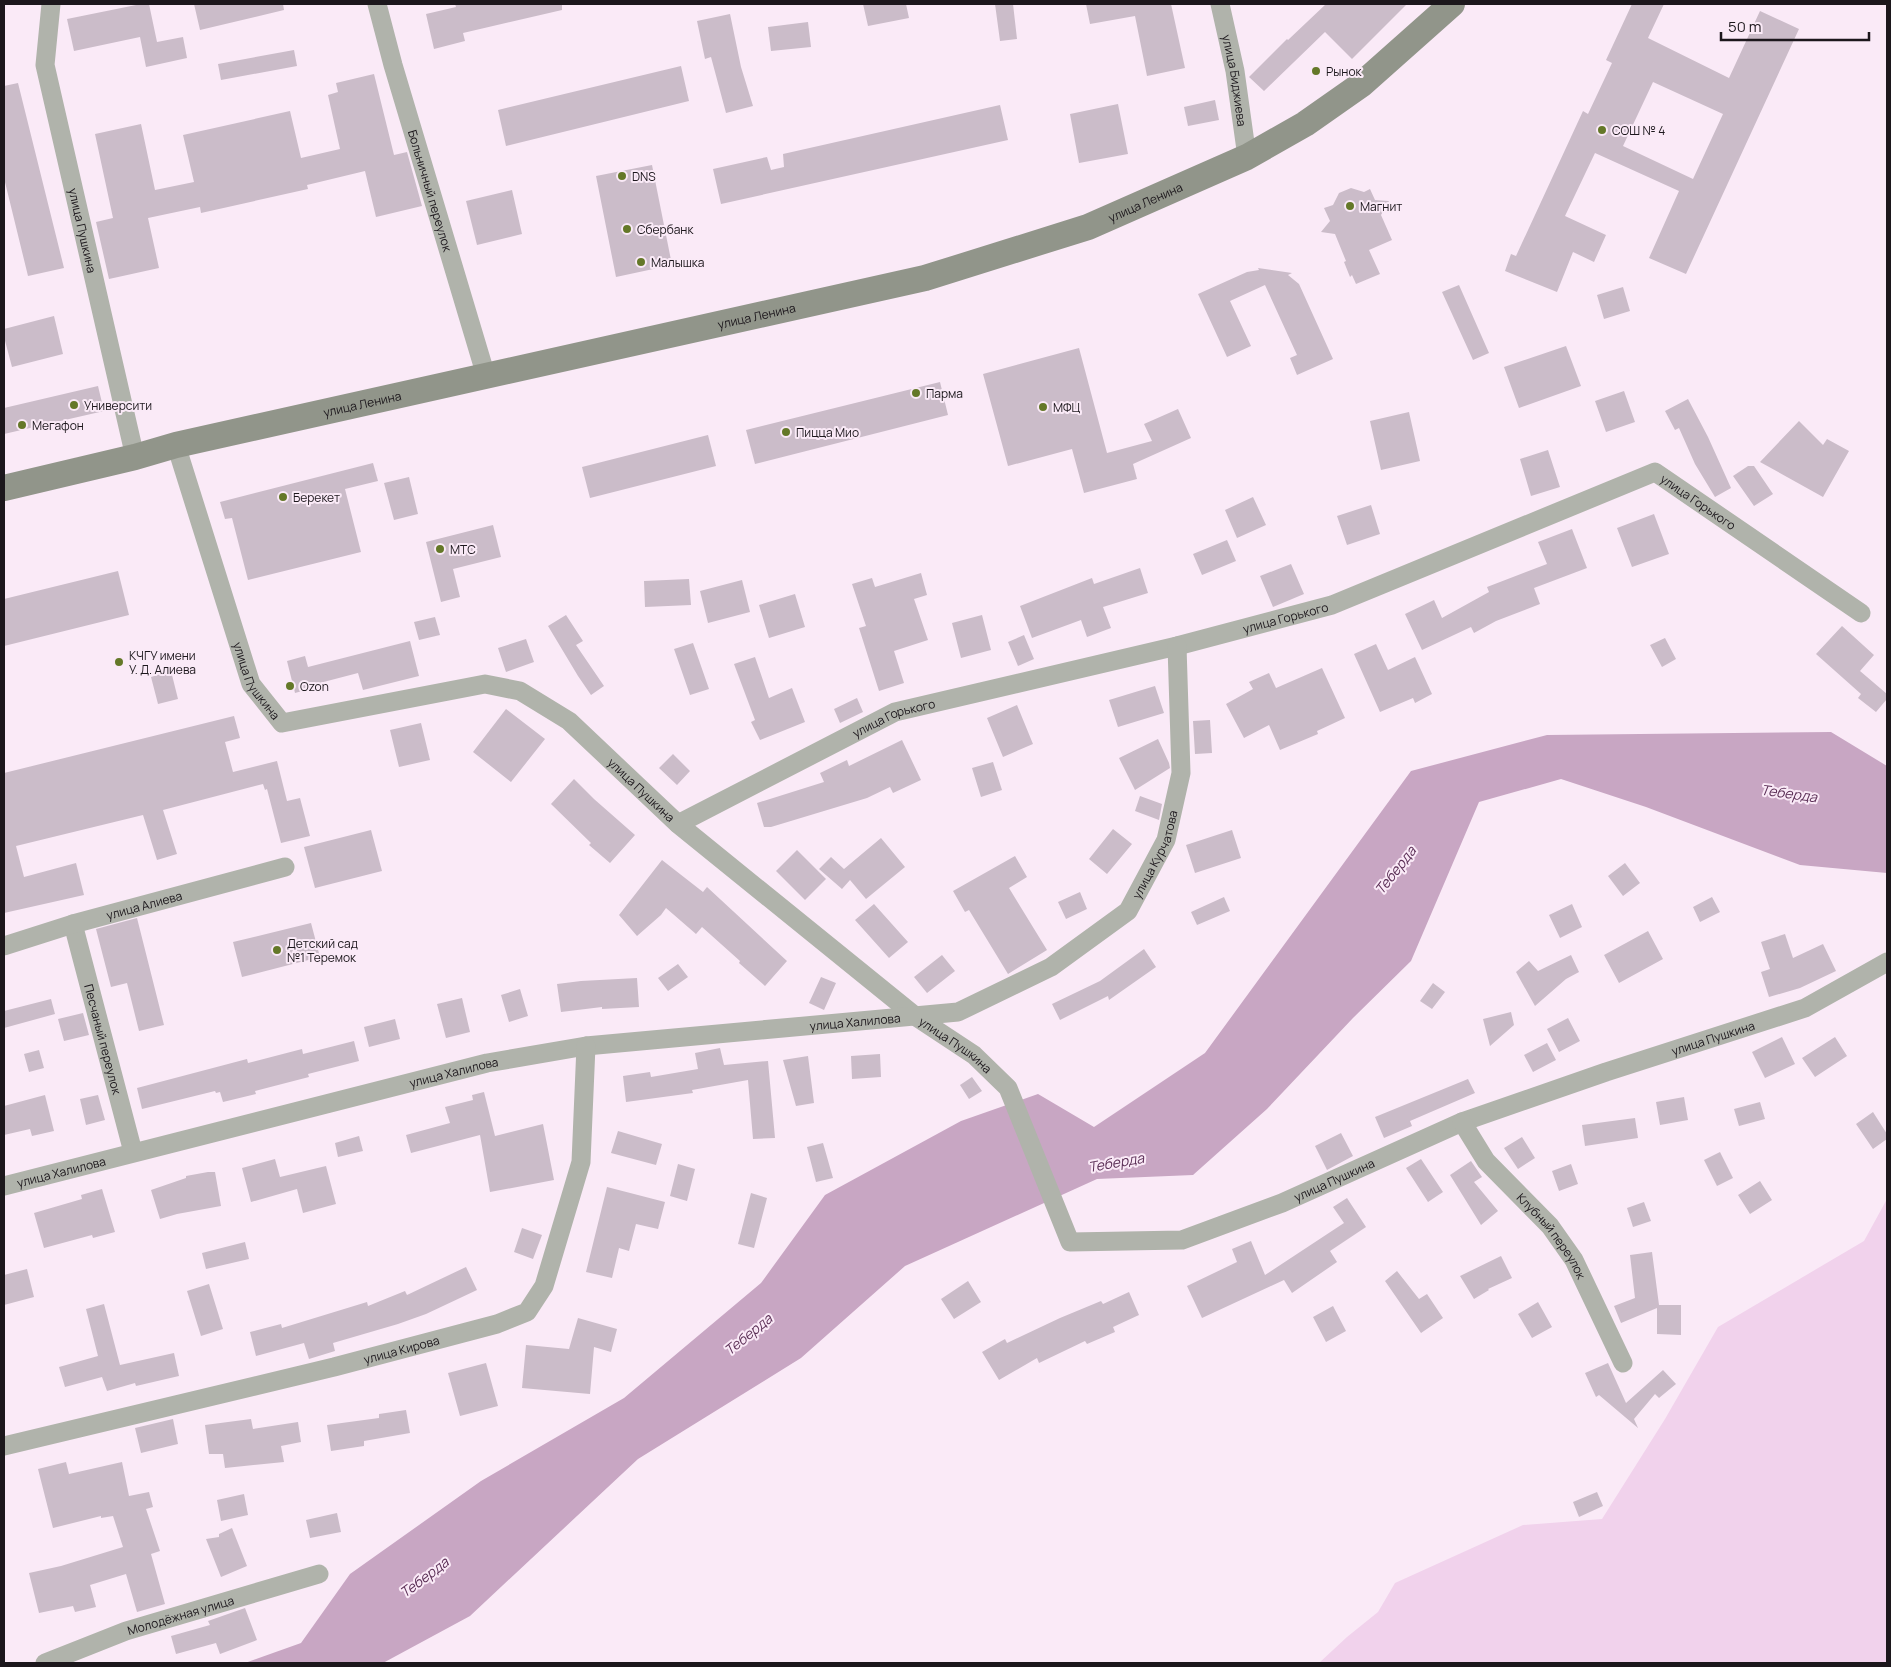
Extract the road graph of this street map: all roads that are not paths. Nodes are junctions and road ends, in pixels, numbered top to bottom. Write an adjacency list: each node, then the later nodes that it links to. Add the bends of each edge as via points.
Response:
1 (51, 4): 8 (street, улица Пушкина, via 45,65)
2 (377, 4): 6 (street, Больничный переулок)
3 (1220, 4): 5 (street, улица Биджиева, via 1235,71)
4 (1452, 4): 5 (main road, улица Ленина, via 1362,84 1305,124)
5 (1247, 157): 6 (main road, улица Ленина, via 1088,227 925,278)
6 (486, 376): 7 (main road, улица Ленина)
7 (176, 445): 8 (main road, улица Ленина); 12 (street, улица Пушкина, via 251,684 282,723 485,684 520,691 570,721)
8 (135, 457): 9 (main road, улица Ленина)
9 (4, 488)
10 (1861, 613): 11 (street, улица Горького, via 1655,472 1332,605)
11 (1177, 646): 12 (street, улица Горького, via 895,712); 17 (street, улица Курчатова, via 1181,773 1166,840 1128,911 1051,968 958,1012)
12 (678, 824): 17 (street, улица Пушкина)
13 (285, 867): 14 (street, улица Алиева)
14 (73, 924): 15 (street, улица Алиева); 20 (street, Песчаный переулок)
15 (4, 946)
16 (1887, 962): 19 (street, улица Пушкина, via 1805,1008)
17 (915, 1016): 18 (street, улица Халилова); 19 (street, улица Пушкина, via 974,1055 1008,1088 1070,1242 1182,1240 1282,1203)
18 (586, 1046): 20 (street, улица Халилова, via 487,1063); 23 (street, улица Кирова, via 581,1162 544,1286 527,1312 497,1324 334,1367)
19 (1462, 1122): 22 (street, Клубный переулок, via 1486,1161 1550,1226 1574,1260)
20 (134, 1152): 21 (street, улица Халилова)
21 (4, 1186)
22 (1623, 1363)
23 (4, 1446)
24 (319, 1574): 25 (street, Молодёжная улица, via 126,1631)
25 (45, 1663)

